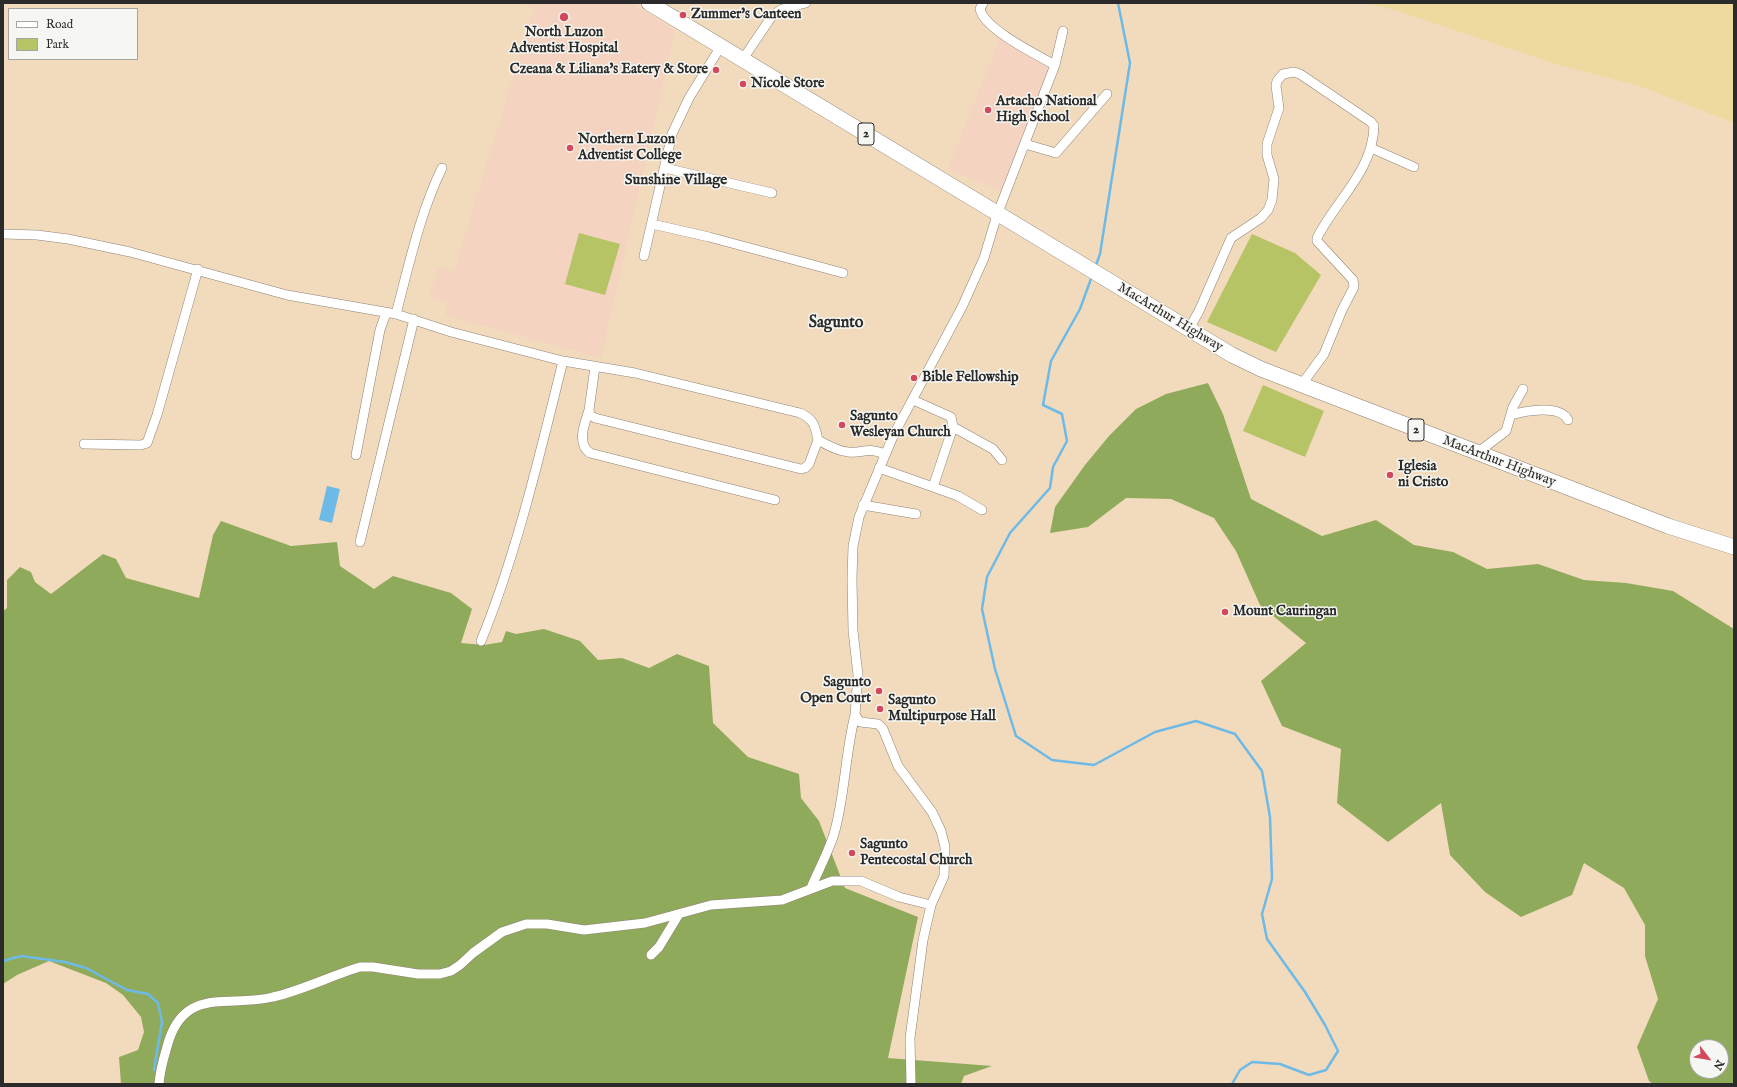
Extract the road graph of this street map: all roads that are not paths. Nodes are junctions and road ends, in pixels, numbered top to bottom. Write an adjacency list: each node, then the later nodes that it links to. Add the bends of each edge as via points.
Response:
1 (648, 3): 6 (highway, MacArthur Highway / 2)
2 (806, 3): 4 (street)
3 (983, 3): 8 (street, via 980,12 985,19 1011,41)
4 (782, 6): 7 (street, via 769,19)
5 (1064, 31): 8 (street)
6 (721, 46): 7 (highway, MacArthur Highway / 2); 14 (street, via 674,128)
7 (743, 59): 16 (highway, MacArthur Highway / 2)
8 (1055, 65): 10 (street)
9 (1107, 94): 10 (street, via 1056,153)
10 (1024, 144): 16 (street)
11 (1371, 148): 12 (street); 25 (street, via 1374,126 1371,122 1300,74 1288,72 1279,77 1276,86 1279,108 1267,144 1267,155 1274,179 1272,200 1261,218 1231,238 1200,311); 28 (street, via 1363,169 1317,238 1353,280 1354,287 1324,354)
12 (1414, 167)
13 (442, 168): 23 (street, via 415,243)
14 (665, 168): 15 (street); 17 (street)
15 (772, 193)
16 (997, 215): 25 (highway, MacArthur Highway / 2); 30 (street, via 984,258 962,307)
17 (652, 224): 19 (street); 21 (street)
18 (3, 234): 20 (street, via 68,239)
19 (644, 256)
20 (198, 269): 22 (street, via 286,295); 36 (street, via 147,443)
21 (844, 273)
22 (386, 313): 23 (street); 39 (street, via 380,330)
23 (396, 314): 24 (street)
24 (414, 319): 26 (street, via 451,332); 47 (street)
25 (1189, 329): 28 (highway, MacArthur Highway / 2, via 1260,369)
26 (563, 361): 27 (street); 49 (street, via 511,555)
27 (595, 367): 31 (street); 35 (street, via 643,375 800,413 809,417 815,424)
28 (1302, 384): 37 (highway, MacArthur Highway / 2)
29 (1523, 389): 32 (street)
30 (913, 400): 34 (street, via 951,417); 38 (street)
31 (589, 410): 35 (street, via 590,415 595,418 801,469 809,464); 43 (street, via 582,436 583,444 590,453)
32 (1511, 415): 33 (street, via 1531,411 1557,412 1563,413); 37 (street, via 1506,431)
33 (1568, 420)
34 (953, 427): 40 (street, via 993,449); 42 (street)
35 (818, 440): 38 (street, via 846,452 873,449)
36 (84, 444)
37 (1477, 453): 48 (highway, MacArthur Highway / 2, via 1668,526)
38 (885, 454): 41 (street)
39 (356, 455)
40 (1002, 460)
41 (879, 468): 42 (street); 44 (street)
42 (933, 487): 45 (street, via 958,496)
43 (775, 500)
44 (863, 505): 46 (street); 50 (street, via 855,531 852,579 853,631 858,675)
45 (982, 510)
46 (916, 514)
47 (360, 542)
48 (1734, 547)
49 (480, 641)
50 (855, 715): 51 (street, via 848,741 834,835); 52 (street, via 860,722 878,724 883,729 898,766 928,805 941,830 945,847 944,876)
51 (811, 888): 52 (street, via 832,881 857,881 899,898); 53 (street, via 782,900 711,905)
52 (931, 905): 56 (street, via 911,1022)
53 (679, 914): 54 (street, via 659,947); 55 (street, via 645,923 584,930 547,924 526,924 502,932 460,965 440,974 427,975 379,967 360,967 272,998 198,1005 187,1010 176,1024 163,1060)
54 (651, 955)
55 (159, 1084)
56 (911, 1084)

